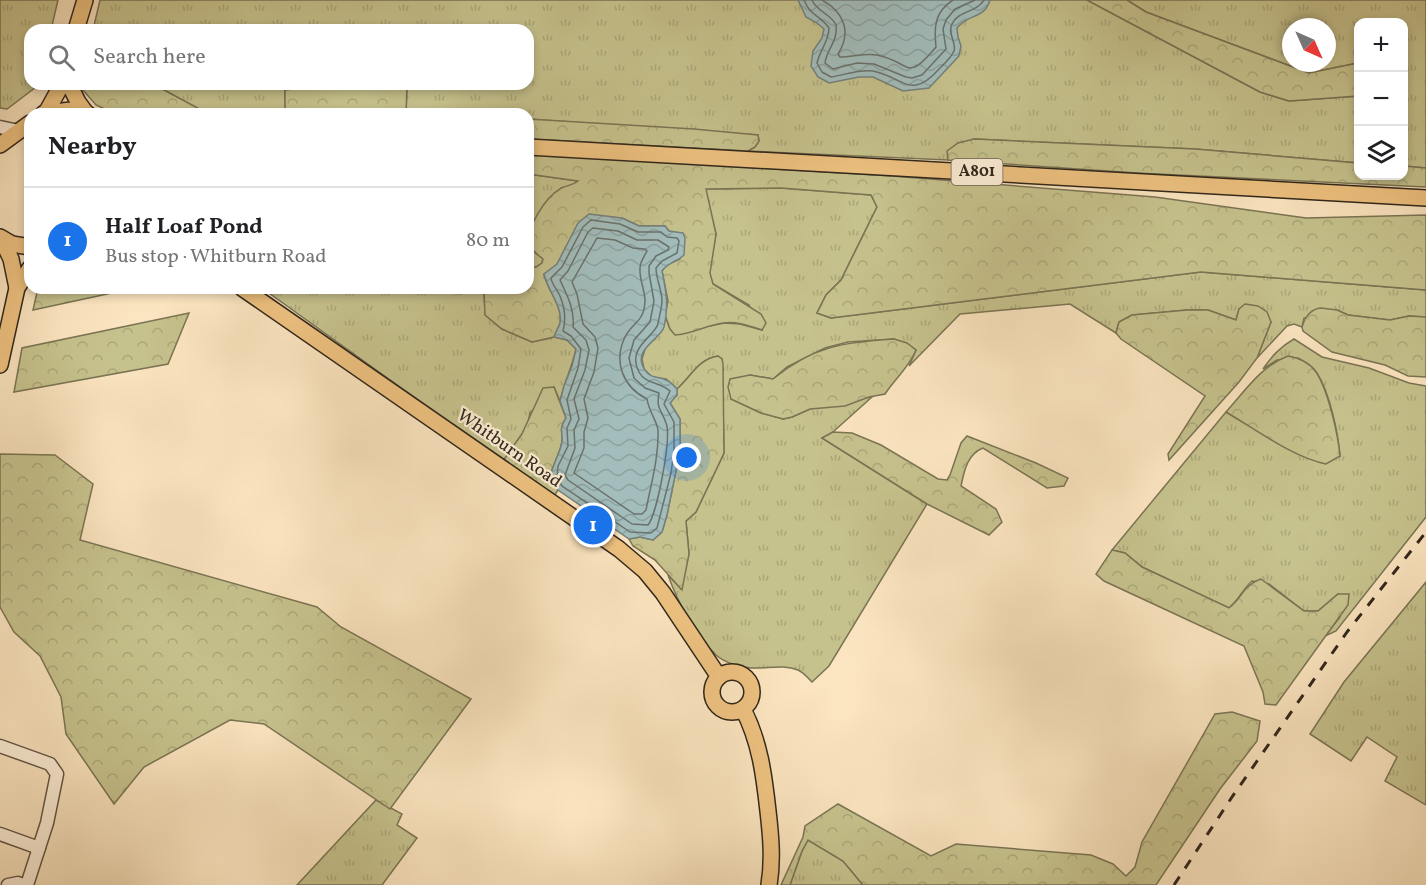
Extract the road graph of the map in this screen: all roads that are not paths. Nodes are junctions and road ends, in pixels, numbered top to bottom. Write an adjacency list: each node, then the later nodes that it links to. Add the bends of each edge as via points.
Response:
1 (85, 0): 2 (main road)
2 (78, 24)
3 (59, 90): 5 (main road)
4 (72, 90): 6 (main road)
5 (49, 108)
6 (83, 108)
7 (0, 127): 8 (street)
8 (24, 127): 9 (main road)
9 (0, 145)
10 (534, 147): 11 (main road, A801)
11 (1426, 198)
12 (1, 238): 13 (main road); 15 (main road)
13 (24, 246)
14 (24, 277): 15 (main road)
15 (17, 288): 17 (main road)
16 (251, 294): 18 (main road, Whitburn Road, via 619,549 663,593)
17 (0, 365)
18 (719, 678): 19 (main road, via 712,692 714,702 728,712); 19 (main road, via 738,674 750,682 752,695)
19 (743, 709): 25 (main road, via 754,730 765,777 772,846)
20 (0, 746): 22 (street, via 50,764 57,774)
21 (0, 834): 22 (street)
22 (39, 848): 24 (street)
23 (8, 885): 24 (street)
24 (25, 885)
25 (769, 885)

